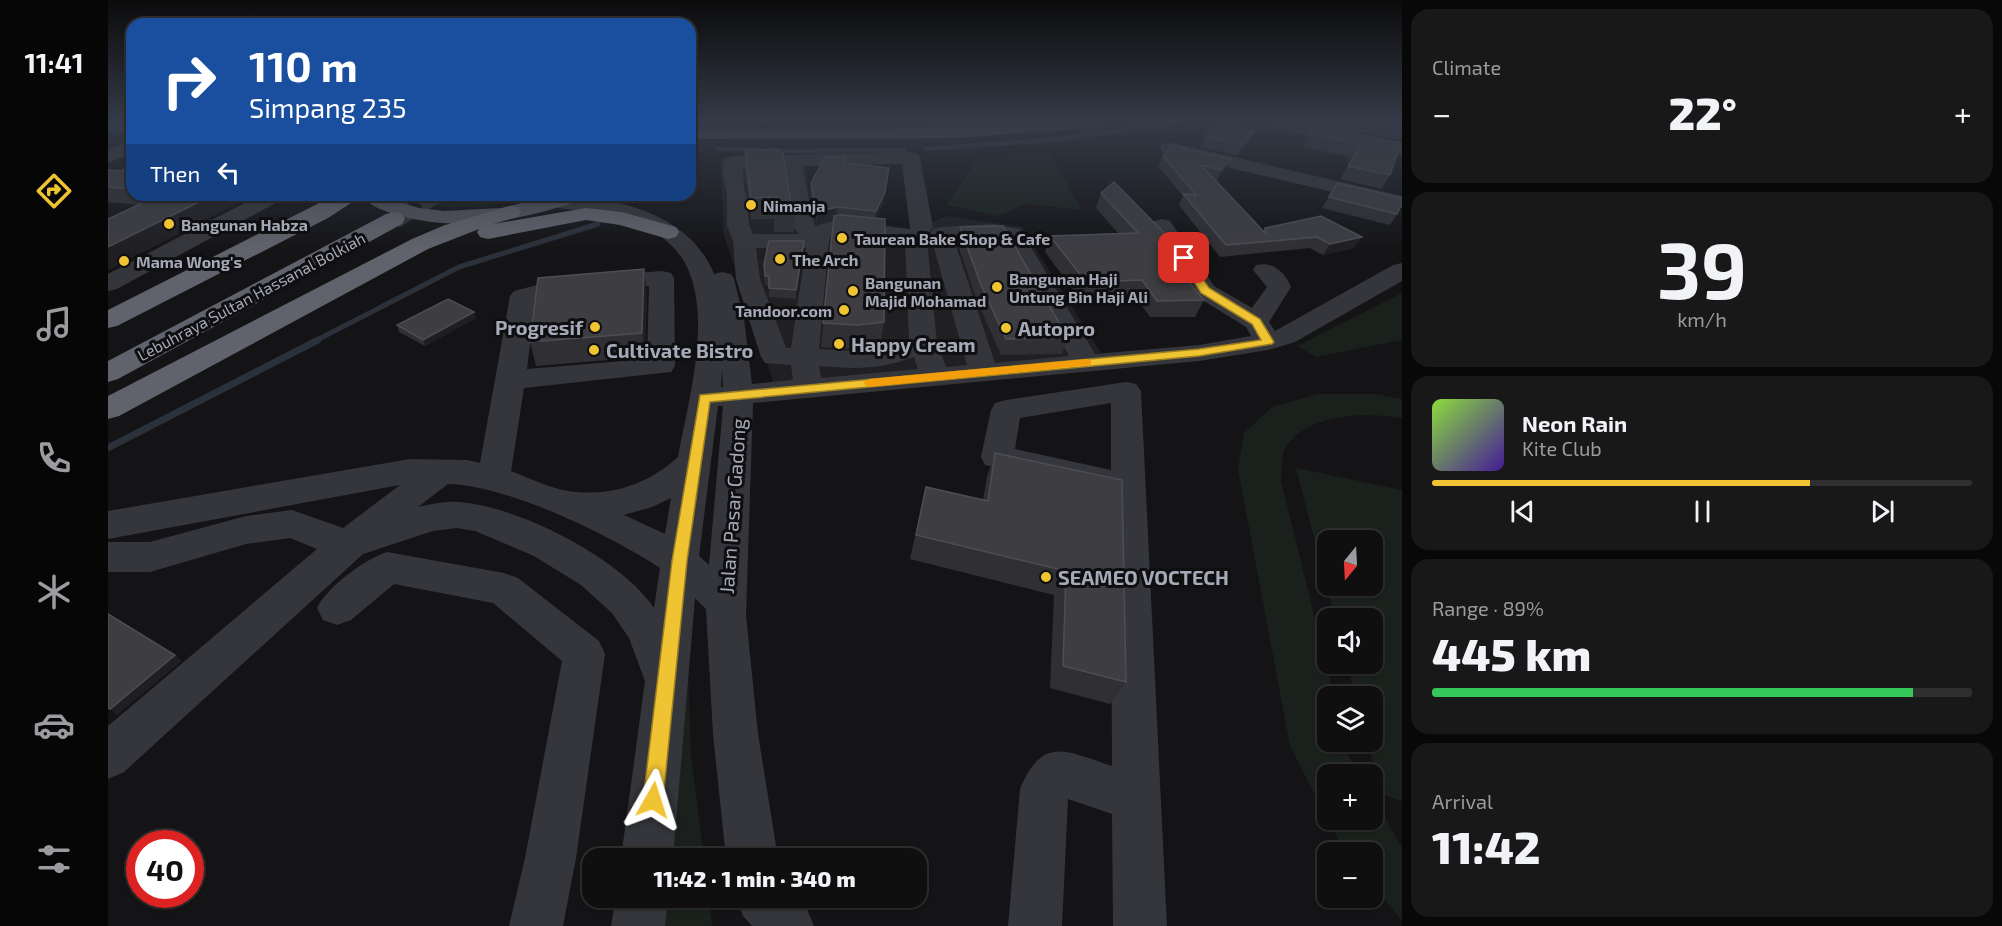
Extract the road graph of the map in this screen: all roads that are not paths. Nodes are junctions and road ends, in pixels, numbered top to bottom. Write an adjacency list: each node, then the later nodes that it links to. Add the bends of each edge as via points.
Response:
1 (734, 165): 17 (street, via 738,225)
2 (788, 165): 18 (street, via 794,169 803,226)
3 (912, 165): 16 (street, via 922,227)
4 (1243, 165): 11 (street)
5 (265, 201): 21 (street)
6 (315, 201): 22 (highway)
7 (340, 201): 22 (highway)
8 (555, 201): 13 (main road)
9 (580, 201): 15 (street, Jalan Pasar Gadong, via 614,206)
10 (648, 201): 35 (street, Jalan Pasar Gadong, via 687,224 712,251 730,307)
11 (1402, 202)
12 (379, 209): 13 (main road, via 462,216); 27 (highway, Lebuhraya Sultan Hassanal Bolkiah); 31 (highway, Lebuhraya Sultan Hassanal Bolkiah)
13 (510, 212): 23 (highway, via 420,244)
14 (1162, 226): 25 (street, via 1205,291)
15 (668, 232): 23 (highway, via 601,215 549,219 446,244); 36 (street, Jalan Pasar Gadong, via 690,251 706,293 710,345)
16 (929, 235): 18 (street, via 836,226 821,232); 26 (street); 29 (street, via 992,231 1012,234); 30 (street)
17 (744, 241): 18 (street); 28 (street, via 748,279 775,357)
18 (818, 241): 28 (street)
19 (1265, 270): 25 (street, via 1279,287)
20 (1402, 270): 25 (street, via 1285,336)
21 (108, 284)
22 (158, 294): 24 (highway)
23 (303, 305): 37 (highway)
24 (108, 320)
25 (1262, 332): 29 (street, via 1199,353)
26 (923, 344): 28 (street, via 862,361); 32 (street)
27 (108, 352)
28 (804, 356): 34 (street)
29 (1086, 362): 30 (street)
30 (983, 371): 32 (street)
31 (108, 373)
32 (935, 376): 34 (street)
33 (510, 380): 33 (street, via 523,296 560,286 662,278 661,366); 40 (street)
34 (807, 389): 35 (street)
35 (738, 396): 36 (street); 46 (street, Jalan Pasar Gadong)
36 (704, 398): 38 (street, Jalan Pasar Gadong)
37 (108, 409)
38 (694, 461): 42 (street, via 656,493 626,503 593,505); 45 (street, Jalan Pasar Gadong)
39 (442, 471): 40 (street); 43 (street, via 410,471 181,512 130,547); 44 (street)
40 (493, 478): 42 (street)
41 (1128, 486): 50 (street)
42 (557, 500): 45 (street)
43 (108, 547): 44 (street, via 150,556 246,530 292,524 328,538)
44 (343, 549): 48 (street, via 430,517 460,514 501,525 585,567 626,600 648,633); 49 (street)
45 (680, 561): 46 (street); 48 (street, Jalan Pasar Gadong)
46 (725, 602): 52 (street, Jalan Pasar Gadong, via 730,688)
47 (337, 608): 56 (street, via 387,567 504,589 584,654 552,862)
48 (665, 682): 51 (street, Jalan Pasar Gadong)
49 (108, 756)
50 (1136, 797): 60 (street, via 1059,773 1044,789); 61 (street)
51 (648, 848)
52 (751, 848)
53 (640, 908): 57 (street)
54 (762, 908): 58 (street)
55 (770, 908): 59 (street)
56 (536, 926)
57 (638, 926)
58 (765, 926)
59 (787, 926)
60 (1035, 926)
61 (1140, 926)

